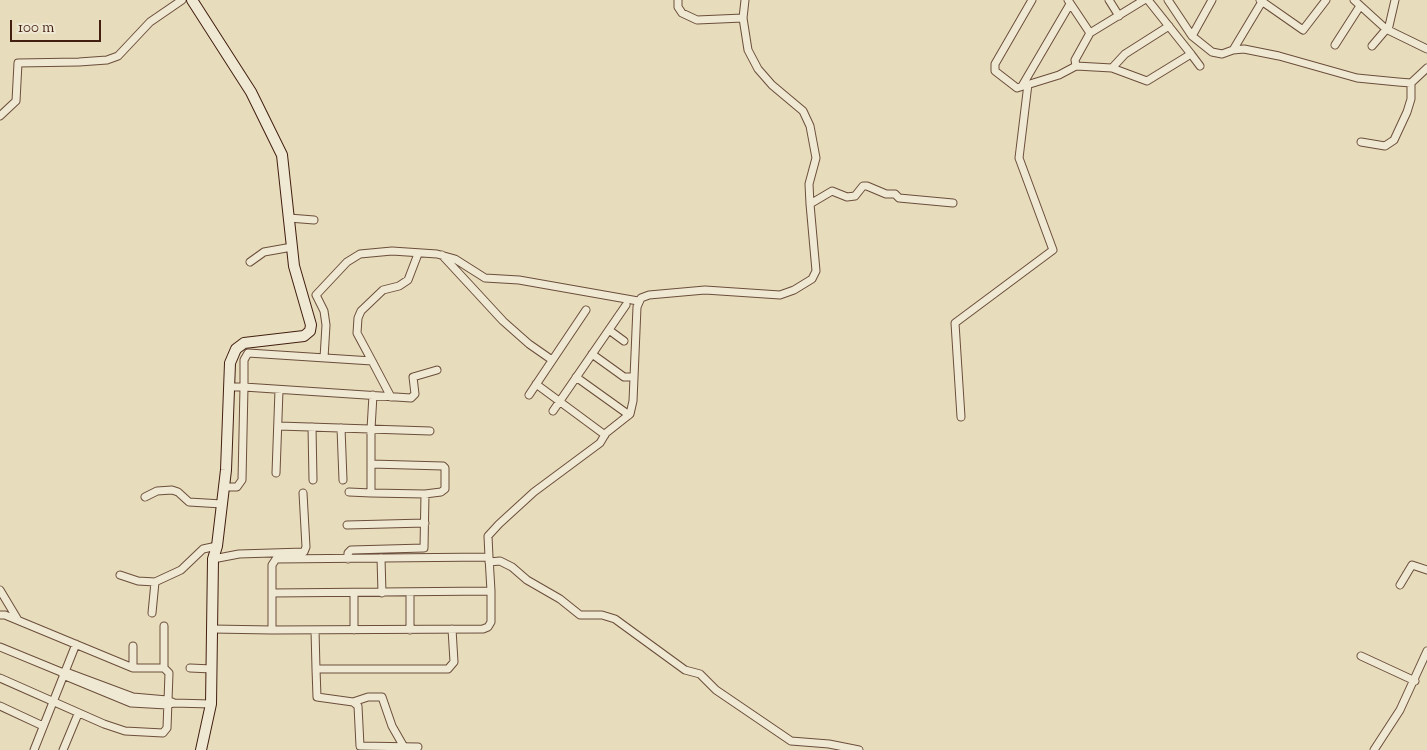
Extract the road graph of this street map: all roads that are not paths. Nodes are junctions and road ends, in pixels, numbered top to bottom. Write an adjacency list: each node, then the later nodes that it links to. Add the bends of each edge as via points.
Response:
1 (182, 0): 34 (street, via 150,22 118,56 79,62 19,62 16,98)
2 (192, 0): 38 (street, via 251,92 277,142 285,171)
3 (678, 0): 18 (street, via 682,13 696,20)
4 (745, 0): 18 (street)
5 (1032, 0): 33 (street, via 995,64 995,71 1017,88)
6 (1109, 0): 17 (street)
7 (1144, 0): 17 (street)
8 (1148, 0): 19 (street)
9 (1168, 0): 22 (street)
10 (1212, 0): 22 (street)
11 (1262, 0): 12 (street, via 1303,30); 26 (street)
12 (1326, 0)
13 (1354, 0): 16 (street)
14 (1395, 0): 20 (street)
15 (1069, 2): 21 (street); 33 (street)
16 (1360, 6): 20 (street); 23 (street)
17 (1119, 16): 21 (street)
18 (744, 18): 37 (street, via 748,50 758,69 802,111 810,126 816,158 809,184)
19 (1169, 26): 27 (street); 30 (street, via 1125,54)
20 (1386, 29): 24 (street); 25 (street)
21 (1090, 33): 28 (street, via 1075,60)
22 (1192, 36): 26 (street, via 1217,54)
23 (1335, 45)
24 (1372, 46)
25 (1427, 49)
26 (1233, 50): 32 (street, via 1279,56 1357,78)
27 (1191, 54): 29 (street); 30 (street, via 1147,80)
28 (1076, 66): 30 (street); 33 (street, via 1059,76)
29 (1200, 66)
30 (1112, 68)
31 (1427, 68): 32 (street)
32 (1411, 83): 35 (street, via 1411,99 1394,140 1385,146)
33 (1025, 85): 68 (street, via 1019,158 1053,250 956,323)
34 (0, 116)
35 (1361, 142)
36 (953, 203): 37 (street, via 899,198 895,194 863,186 856,196 847,197 832,190)
37 (810, 204): 46 (street, via 816,271 812,279 794,290 780,295 698,291 649,295)
38 (289, 218): 39 (street); 40 (street)
39 (314, 220)
40 (292, 247): 43 (street, via 264,252); 45 (street)
41 (418, 254): 42 (street); 44 (street, via 360,254 347,262); 54 (street, via 408,280 383,290 361,311 357,334)
42 (441, 255): 46 (street, via 455,259 485,278 520,280); 53 (street, via 503,321)
43 (250, 262)
44 (316, 295): 45 (street); 52 (street, via 324,311 326,325)
45 (305, 301): 59 (street, via 311,325 308,334 294,339 275,336 236,349 230,364)
46 (638, 301): 57 (street)
47 (626, 305): 49 (street)
48 (586, 310): 53 (street)
49 (609, 330): 50 (street); 51 (street)
50 (624, 341)
51 (592, 354): 56 (street); 57 (street, via 624,378)
52 (324, 358): 54 (street); 60 (street, via 248,353 244,360)
53 (552, 360): 58 (street)
54 (372, 361): 64 (street)
55 (437, 370): 64 (street, via 412,377 414,397)
56 (576, 377): 65 (street); 67 (street)
57 (633, 378): 67 (street, via 633,402)
58 (536, 384): 63 (street); 65 (street)
59 (229, 387): 60 (street); 79 (street)
60 (244, 387): 61 (street); 79 (street, via 242,480 237,487)
61 (279, 390): 62 (street); 69 (street)
62 (373, 395): 64 (street); 72 (street)
63 (528, 395)
64 (391, 397)
65 (559, 401): 66 (street); 74 (street)
66 (552, 411)
67 (629, 415): 74 (street)
68 (961, 417)
69 (279, 426): 70 (street); 76 (street)
70 (312, 426): 71 (street); 77 (street)
71 (341, 428): 72 (street); 78 (street)
72 (371, 429): 73 (street); 75 (street)
73 (430, 431)
74 (605, 435): 92 (street, via 595,448 534,492 494,529 487,539)
75 (371, 464): 82 (street); 83 (street, via 444,466 445,489)
76 (276, 472)
77 (313, 480)
78 (343, 480)
79 (224, 487): 85 (street)
80 (349, 492): 82 (street)
81 (303, 493): 91 (street, via 304,552 239,554)
82 (371, 493): 83 (street)
83 (424, 494): 86 (street)
84 (145, 497): 85 (street, via 157,491 172,490 189,502)
85 (222, 504): 88 (street)
86 (425, 523): 87 (street); 89 (street, via 424,548 352,550)
87 (347, 525)
88 (217, 546): 91 (street); 95 (street, via 203,549 181,570)
89 (348, 558): 90 (street); 99 (street, via 274,560)
90 (382, 558): 92 (street); 101 (street)
91 (213, 559): 107 (street)
92 (489, 559): 98 (street); 139 (street, via 512,567 580,615 615,619 684,670 700,674 716,690 791,741)
93 (1427, 570): 96 (street, via 1412,565)
94 (120, 575): 95 (street)
95 (155, 582): 103 (street)
96 (1400, 585)
97 (0, 590): 105 (street)
98 (491, 591): 102 (street); 108 (street, via 491,622 488,627)
99 (272, 593): 100 (street); 109 (street)
100 (354, 593): 101 (street); 111 (street)
101 (382, 593): 102 (street)
102 (410, 593): 112 (street)
103 (152, 613)
104 (0, 615): 105 (street)
105 (18, 620): 113 (street)
106 (164, 626): 119 (street)
107 (212, 629): 109 (street); 121 (street)
108 (452, 629): 112 (street); 122 (street, via 454,662 448,669)
109 (272, 630): 110 (street)
110 (315, 630): 111 (street); 122 (street)
111 (354, 630): 112 (street)
112 (410, 630)
113 (76, 644): 118 (street); 123 (street)
114 (132, 646): 118 (street)
115 (0, 647): 123 (street)
116 (1427, 651): 125 (street)
117 (1360, 656): 125 (street)
118 (133, 668): 119 (street)
119 (164, 668): 128 (street, via 169,673)
120 (190, 668): 121 (street)
121 (212, 669): 129 (street)
122 (316, 669): 127 (street, via 317,697)
123 (64, 674): 126 (street); 128 (street, via 132,700)
124 (0, 678): 126 (street)
125 (1415, 681): 140 (street)
126 (52, 702): 131 (street); 132 (street)
127 (353, 702): 133 (street, via 382,697 392,726); 135 (street, via 359,711)
128 (169, 703): 129 (street); 131 (street, via 167,728 163,733 125,731)
129 (211, 704): 138 (street)
130 (0, 706): 132 (street)
131 (78, 714): 137 (street)
132 (43, 726): 136 (street)
133 (404, 747): 134 (street); 135 (street)
134 (418, 747)
135 (360, 748)
136 (34, 750)
137 (63, 750)
138 (201, 750)
139 (859, 750)
140 (1374, 750)

